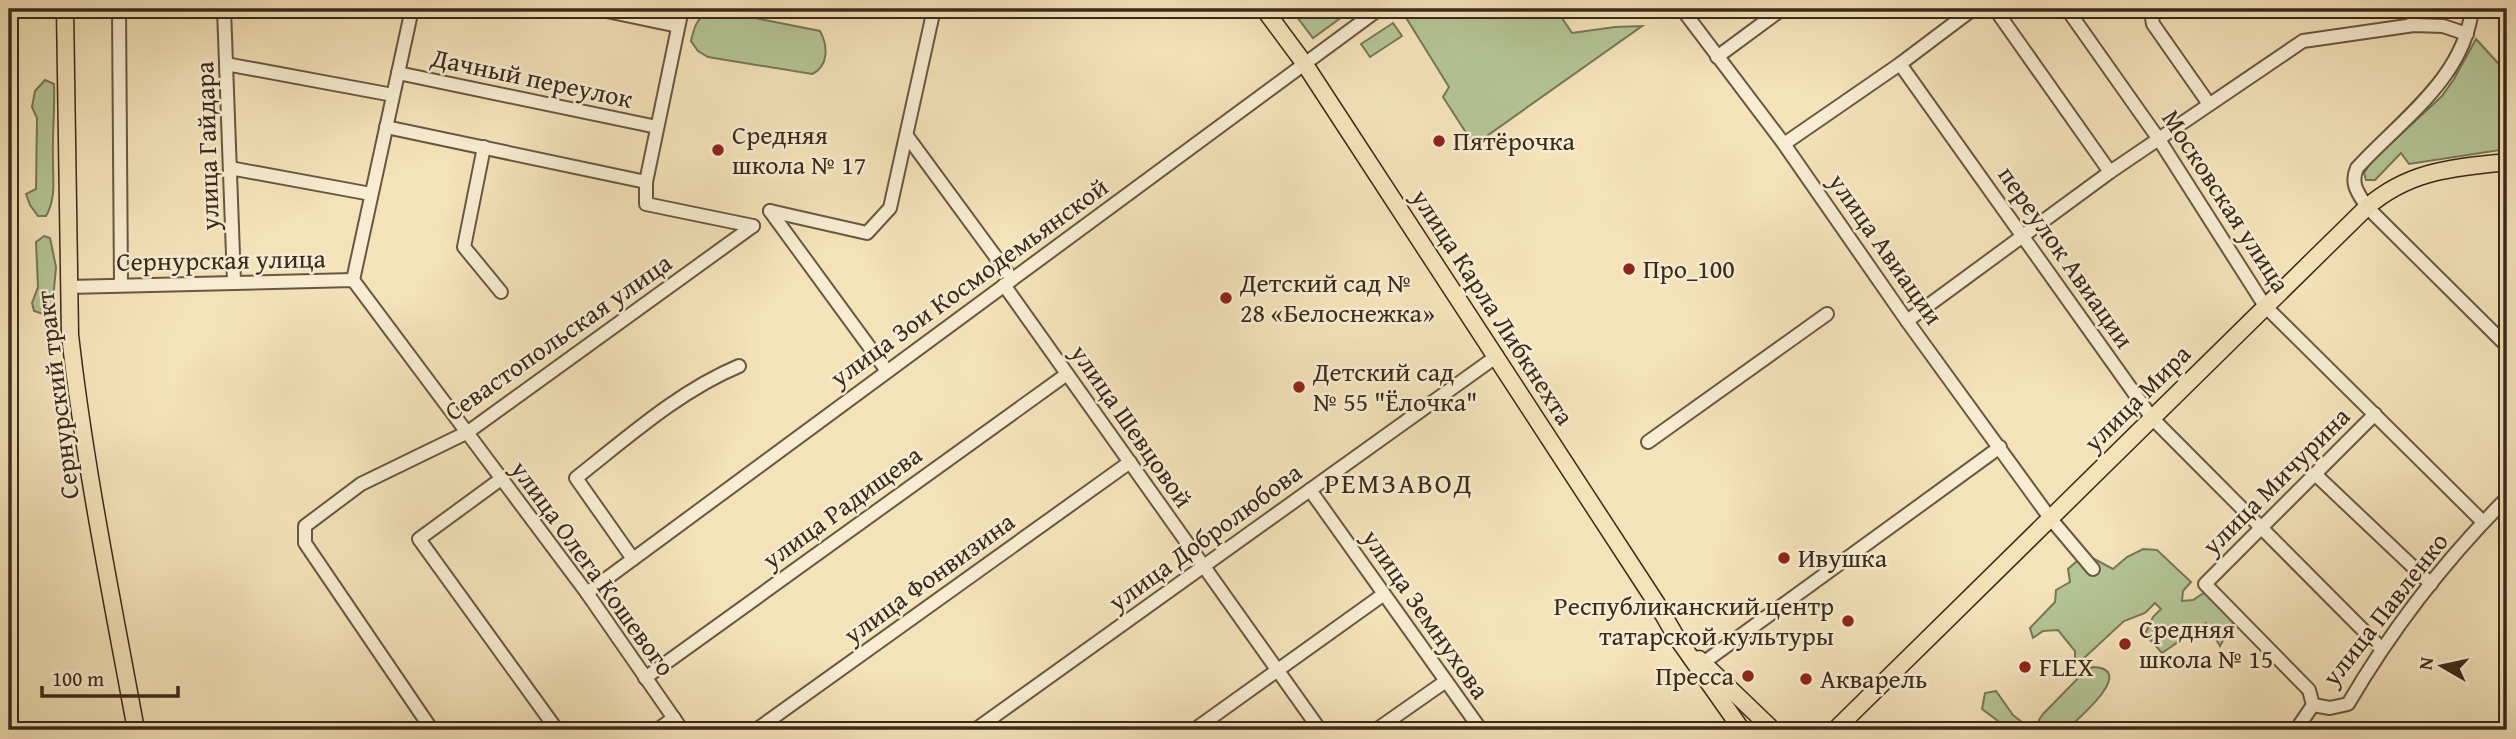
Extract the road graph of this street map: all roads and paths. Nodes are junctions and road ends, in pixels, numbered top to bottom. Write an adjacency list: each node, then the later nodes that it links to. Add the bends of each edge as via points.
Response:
1 (65, 9): 45 (main road, Сернурский тракт)
2 (119, 9): 44 (street)
3 (224, 9): 23 (street, улица Гайдара)
4 (412, 9): 25 (street)
5 (597, 9): 19 (street)
6 (682, 9): 19 (street)
7 (934, 9): 30 (street)
8 (1264, 9): 22 (main road, улица Карла Либкнехта)
9 (1379, 9): 22 (street, улица Зои Космодемьянской)
10 (1682, 9): 21 (street, улица Авиации)
11 (1782, 9): 21 (street)
12 (1973, 9): 24 (street)
13 (1995, 9): 36 (street)
14 (2067, 9): 31 (street, Московская улица)
15 (2158, 9): 27 (street, via 2153,24)
16 (2412, 9): 18 (street)
17 (2472, 9): 20 (street)
18 (2414, 25): 20 (street, via 2443,26); 27 (street, via 2303,41)
19 (678, 26): 29 (street)
20 (2467, 34): 39 (street, via 2445,77 2357,168 2355,190)
21 (1717, 57): 32 (street, улица Авиации)
22 (1304, 63): 43 (street, улица Зои Космодемьянской); 51 (main road, улица Карла Либкнехта)
23 (226, 64): 26 (street); 35 (street, улица Гайдара)
24 (1900, 64): 32 (street); 40 (street, переулок Авиации)
25 (398, 73): 26 (street); 29 (street, Дачный переулок)
26 (393, 95): 28 (street)
27 (2209, 104): 31 (street)
28 (386, 127): 33 (street); 38 (street)
29 (657, 127): 37 (street)
30 (906, 136): 43 (street, улица Шевцовой); 53 (street, via 890,208 867,233 770,211)
31 (2158, 138): 36 (street); 47 (street, Московская улица)
32 (1784, 144): 49 (street, улица Авиации)
33 (484, 147): 37 (street); 46 (street, via 464,247)
34 (2507, 162): 39 (main road, улица Мира, via 2406,180)
35 (230, 168): 38 (street); 42 (street, улица Гайдара)
36 (2110, 172): 40 (street)
37 (646, 182): 57 (street, Севастопольская улица, via 646,204 753,226)
38 (371, 194): 41 (street)
39 (2367, 207): 47 (main road, улица Мира); 50 (street)
40 (2023, 237): 49 (street); 56 (street, переулок Авиации)
41 (353, 280): 42 (street, Сернурская улица); 57 (street, Сернурская улица)
42 (234, 282): 44 (street, Сернурская улица)
43 (1008, 282): 53 (street, улица Зои Космодемьянской); 54 (street, улица Шевцовой)
44 (121, 285): 45 (street, Сернурская улица)
45 (68, 287): 82 (main road, Сернурский тракт, via 75,385)
46 (501, 292)
47 (2265, 306): 55 (street, Московская улица); 56 (main road, улица Мира)
48 (1827, 314): 58 (street)
49 (1907, 321): 59 (street, улица Авиации)
50 (2507, 346)
51 (1497, 356): 63 (street, улица Добролюбова); 74 (main road, улица Карла Либкнехта)
52 (739, 366): 68 (street, via 715,376 656,416 576,478)
53 (887, 371): 68 (street, улица Зои Космодемьянской)
54 (1067, 374): 60 (street, улица Шевцовой); 78 (street, улица Радищева)
55 (2375, 414): 61 (street, улица Мичурина); 66 (street, Московская улица)
56 (2152, 418): 65 (main road, улица Мира); 67 (street, переулок Авиации)
57 (468, 432): 62 (street, улица Олега Кошевого); 83 (street, Севастопольская улица, via 361,484 305,526 305,543)
58 (1648, 442)
59 (2000, 447): 65 (street, улица Авиации); 76 (street)
60 (1130, 462): 69 (street, улица Шевцовой); 87 (street, улица Фонвизина)
61 (2315, 474): 67 (street, улица Мичурина); 71 (street)
62 (501, 479): 72 (street, улица Олега Кошевого); 84 (street, via 419,539)
63 (1310, 490): 69 (street, улица Добролюбова); 73 (street, улица Земнухова)
64 (2507, 498): 66 (street, улица Павленко)
65 (2050, 518): 70 (street, улица Авиации); 95 (main road, улица Мира)
66 (2483, 522): 71 (street, улица Павленко)
67 (2262, 528): 75 (street, переулок Авиации); 80 (street, улица Мичурина, via 2205,584 2309,690)
68 (633, 559): 72 (street, улица Зои Космодемьянской)
69 (1203, 566): 77 (street, улица Шевцовой); 88 (street, улица Добролюбова)
70 (2094, 569)
71 (2431, 584): 75 (street, улица Павленко)
72 (587, 593): 78 (street, улица Олега Кошевого)
73 (1384, 594): 77 (street); 79 (street, улица Земнухова)
74 (1675, 635): 76 (main road, улица Карла Либкнехта); 93 (main road, улица Карла Либкнехта)
75 (2381, 648): 80 (street, улица Павленко, via 2348,704)
76 (1703, 663): 94 (main road, улица Карла Либкнехта)
77 (1277, 670): 89 (street); 90 (street, улица Шевцовой)
78 (645, 678): 81 (street, улица Олега Кошевого)
79 (1446, 681): 91 (street); 92 (street, улица Земнухова)
80 (2312, 705): 96 (street, улица Павленко)
81 (674, 719): 85 (street); 86 (street, улица Олега Кошевого)
82 (136, 730)
83 (432, 730)
84 (557, 730)
85 (657, 730)
86 (682, 730)
87 (756, 730)
88 (975, 730)
89 (1194, 730)
90 (1320, 730)
91 (1376, 730)
92 (1481, 730)
93 (1742, 730)
94 (1773, 730)
95 (1835, 730)
96 (2295, 730)

